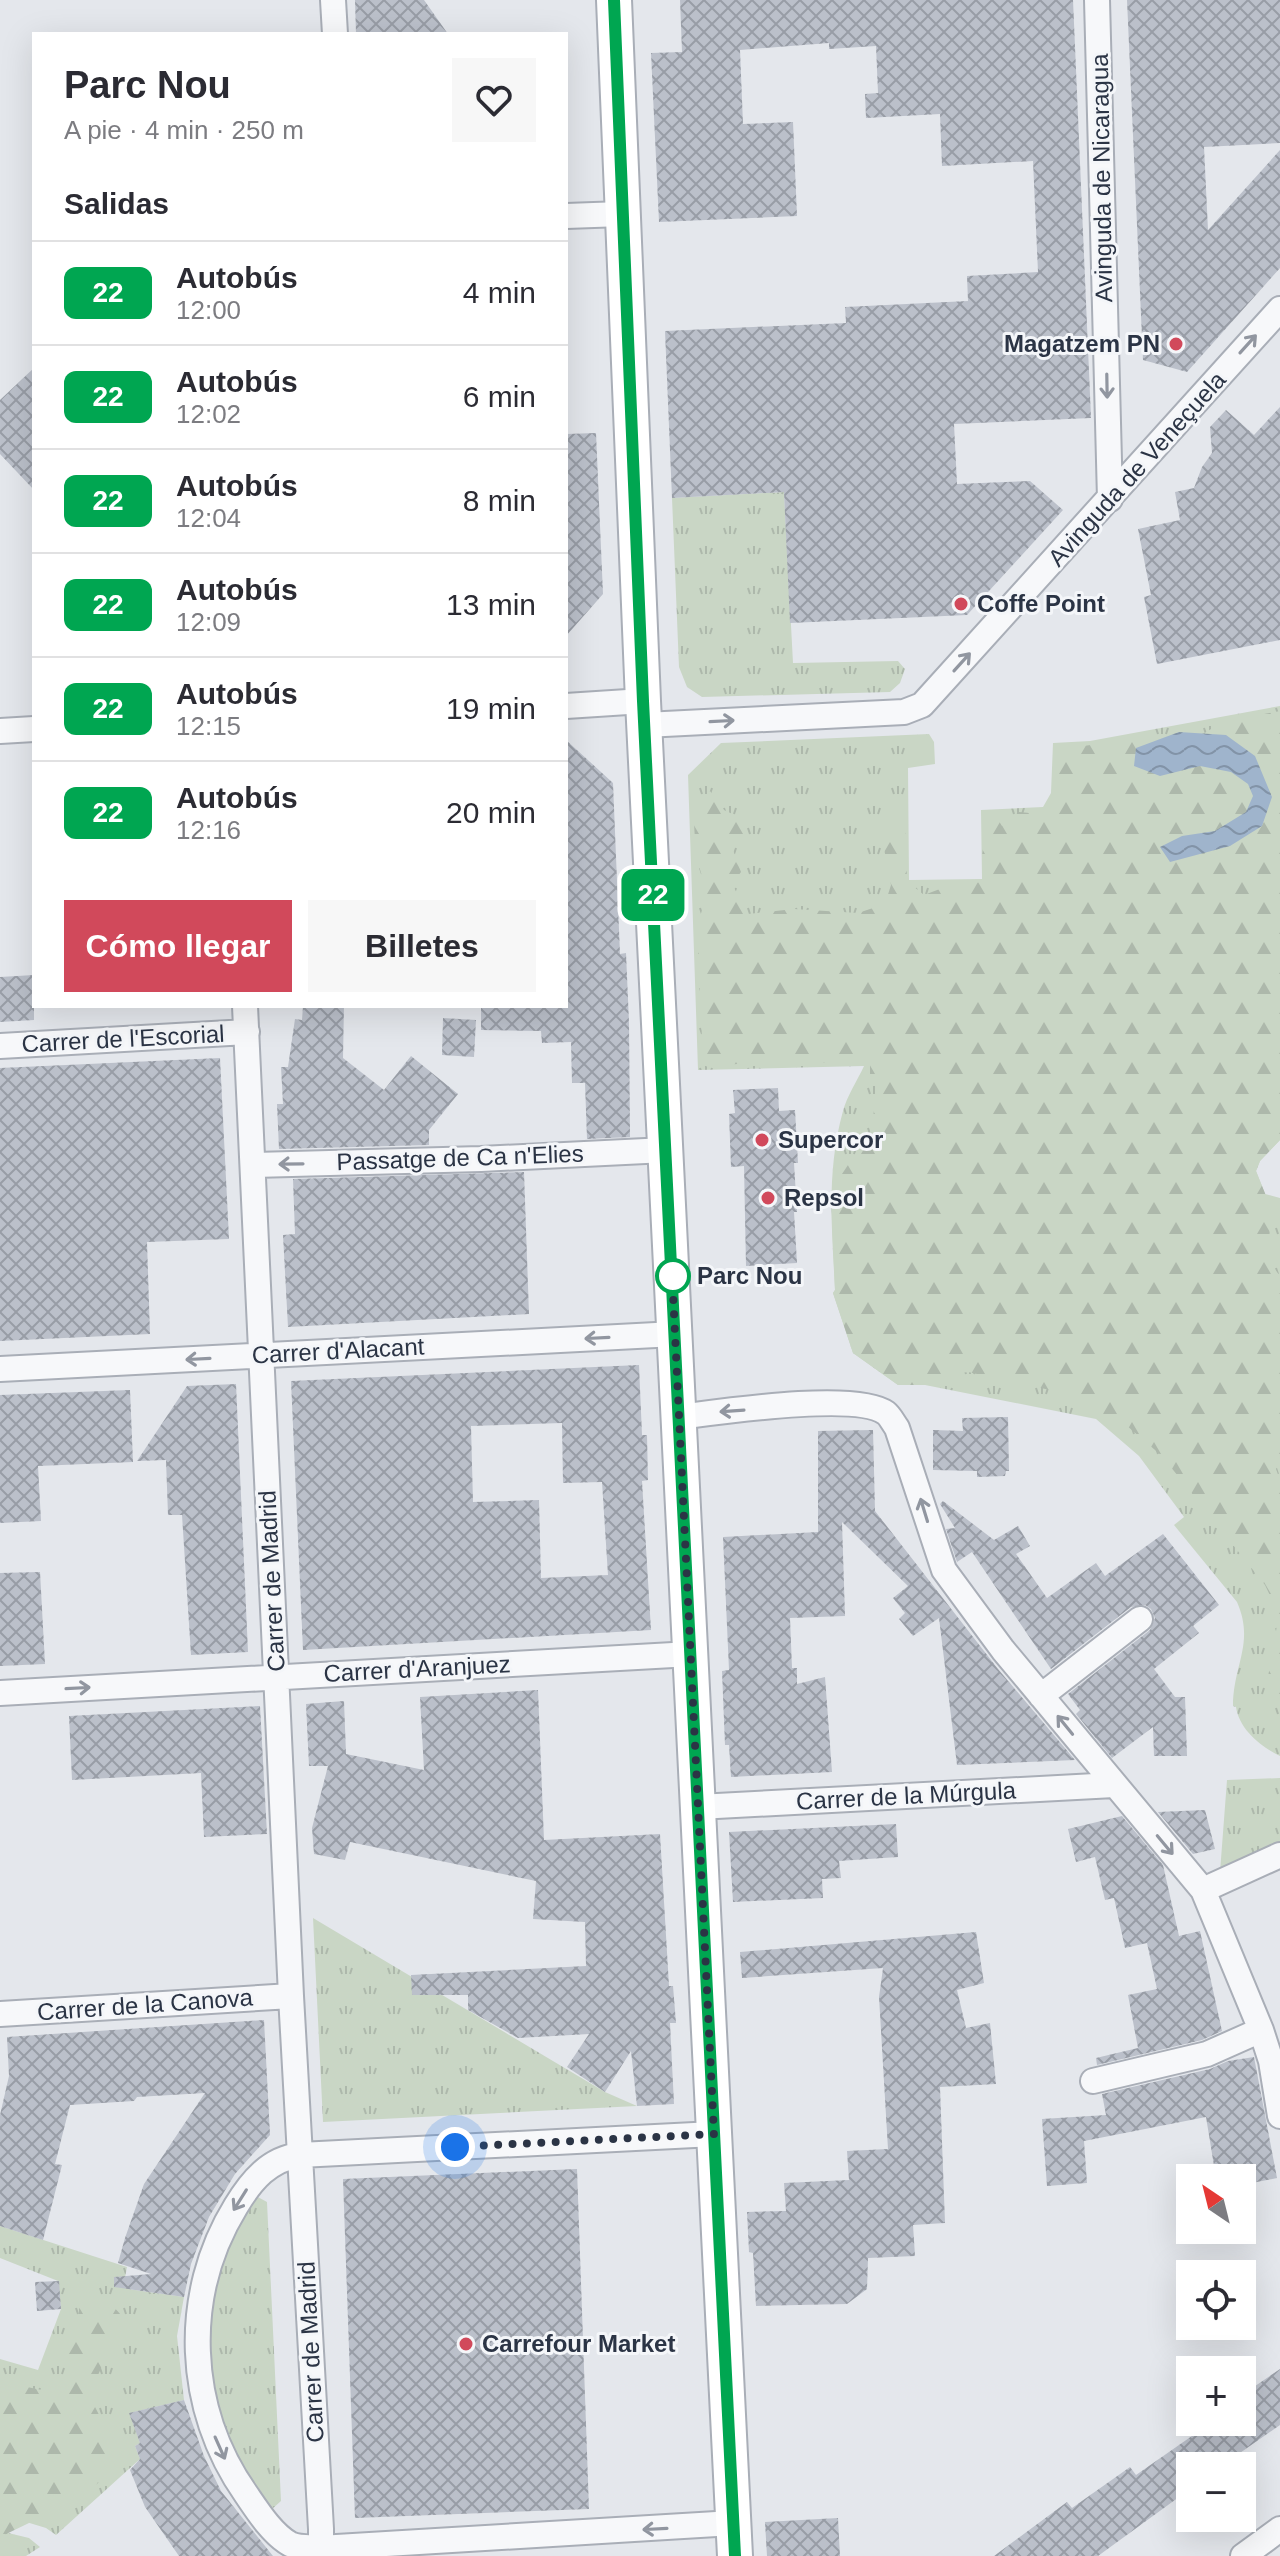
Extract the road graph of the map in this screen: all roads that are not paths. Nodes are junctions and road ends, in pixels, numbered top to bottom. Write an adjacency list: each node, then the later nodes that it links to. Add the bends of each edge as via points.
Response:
1 (333, 0): 4 (street)
2 (614, 0): 5 (main road)
3 (1097, 0): 8 (street, Avinguda de Nicaragua, one-way to 8)
4 (335, 32)
5 (622, 214): 6 (street); 10 (main road)
6 (568, 216)
7 (1280, 309): 8 (street, Avinguda de Veneçuela, one-way to 7)
8 (1110, 499): 10 (street, Avinguda de Veneçuela, one-way to 8, via 914,709)
9 (568, 706): 10 (street, Avinguda de Veneçuela)
10 (644, 713): 16 (main road)
11 (32, 729): 12 (street)
12 (0, 731)
13 (245, 1008): 14 (street, Carrer de Madrid)
14 (247, 1032): 15 (street, Carrer de l'Escorial); 17 (street, Carrer de Madrid)
15 (0, 1046)
16 (666, 1150): 17 (street, Passatge de Ca n'Elies, one-way to 17); 18 (main road)
17 (253, 1165): 19 (street, Carrer de Madrid)
18 (675, 1334): 19 (street, Carrer d'Alacant, one-way to 19); 21 (main road)
19 (262, 1355): 20 (street, Carrer d'Alacant, one-way to 20); 24 (street, Carrer de Madrid)
20 (0, 1369)
21 (679, 1417): 23 (main road); 26 (street, one-way to 21, via 944,1570 897,1428 886,1413 822,1403)
22 (1140, 1619): 26 (street)
23 (691, 1654): 24 (street, Carrer d'Aranjuez); 28 (main road)
24 (276, 1677): 25 (street, Carrer d'Aranjuez, one-way to 24); 31 (street, Carrer de Madrid)
25 (0, 1693)
26 (1041, 1696): 27 (street, one-way to 26)
27 (1114, 1785): 28 (street, Carrer de la Múrgula); 30 (street, one-way to 30)
28 (698, 1807): 36 (main road)
29 (1280, 1855): 30 (street)
30 (1203, 1890): 33 (street)
31 (291, 1996): 32 (street, Carrer de la Canova); 37 (street, Carrer de Madrid)
32 (0, 2014)
33 (1261, 2030): 34 (street, via 1207,2054); 35 (street)
34 (1093, 2081)
35 (1280, 2116)
36 (714, 2134): 37 (street); 39 (main road)
37 (300, 2155): 40 (street, Carrer de Madrid); 40 (street, one-way to 40, via 263,2171 219,2237 199,2313 198,2367 215,2438 241,2487 291,2545)
38 (1280, 2529): 41 (street)
39 (734, 2540): 40 (street, one-way to 40)
40 (320, 2552)
41 (1243, 2556)

